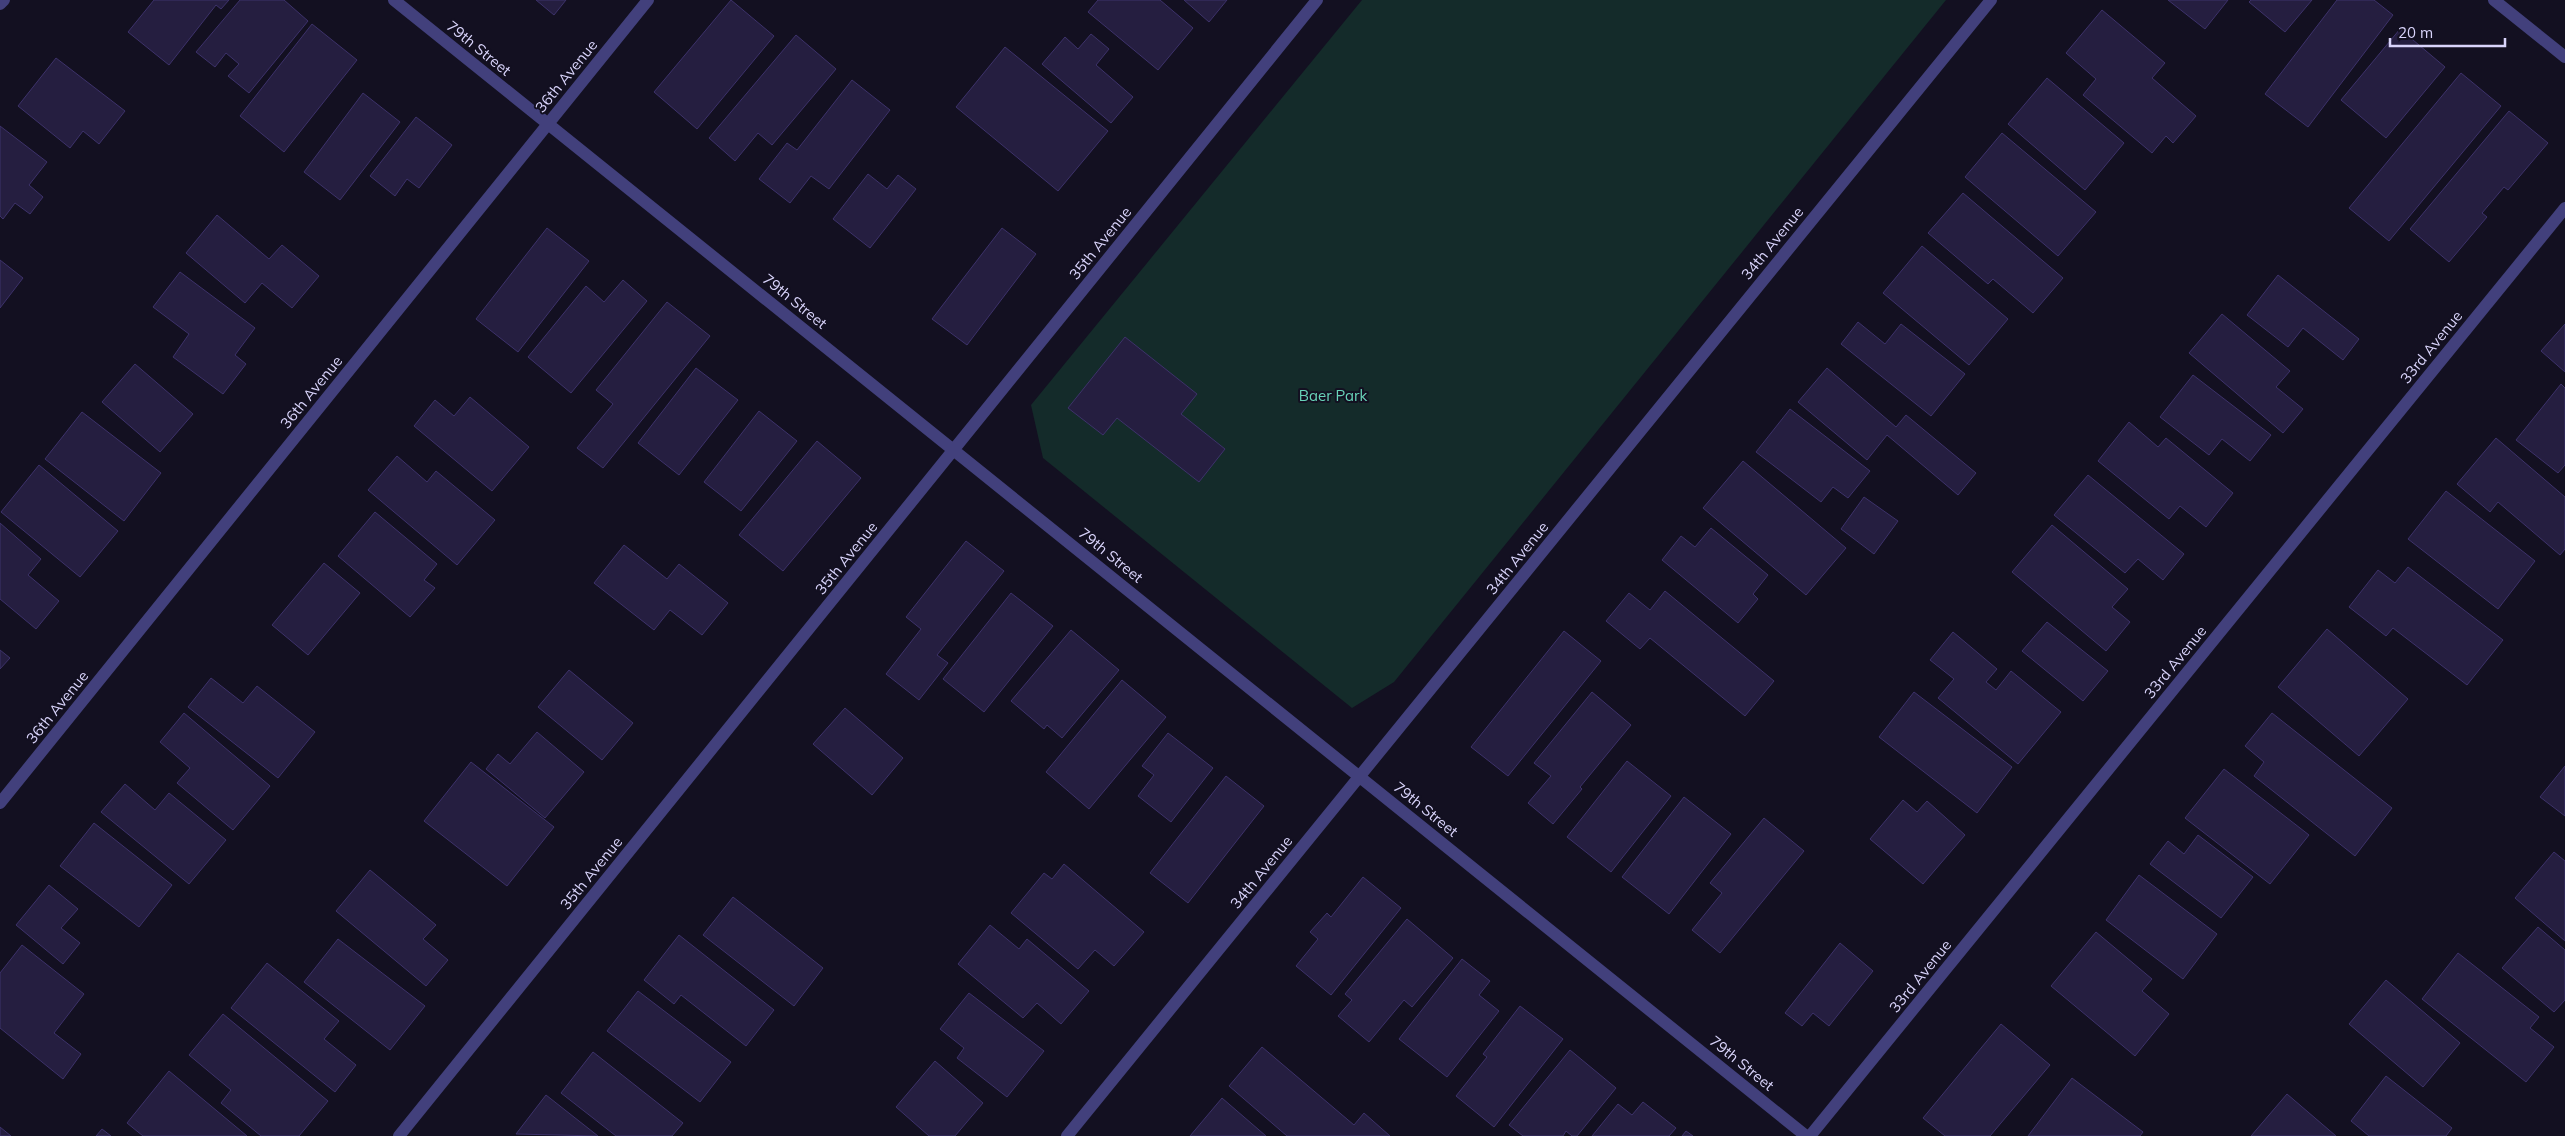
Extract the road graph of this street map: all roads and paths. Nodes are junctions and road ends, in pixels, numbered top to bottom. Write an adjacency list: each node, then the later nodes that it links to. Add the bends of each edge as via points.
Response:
1 (4, 0): 7 (street)
2 (394, 0): 9 (street, 79th Street)
3 (648, 0): 9 (street, 36th Avenue)
4 (1317, 0): 11 (street, 35th Avenue)
5 (1991, 0): 12 (street, 34th Avenue)
6 (2494, 0): 8 (street)
7 (0, 4)
8 (2565, 57)
9 (548, 124): 11 (street, 79th Street); 13 (street, 36th Avenue)
10 (2565, 208): 17 (street, 33rd Avenue)
11 (954, 450): 12 (street, 79th Street); 14 (street, 35th Avenue)
12 (1360, 776): 15 (street, 34th Avenue); 16 (street, 79th Street)
13 (0, 803)
14 (400, 1136)
15 (1067, 1136)
16 (1806, 1136)
17 (1810, 1136)

